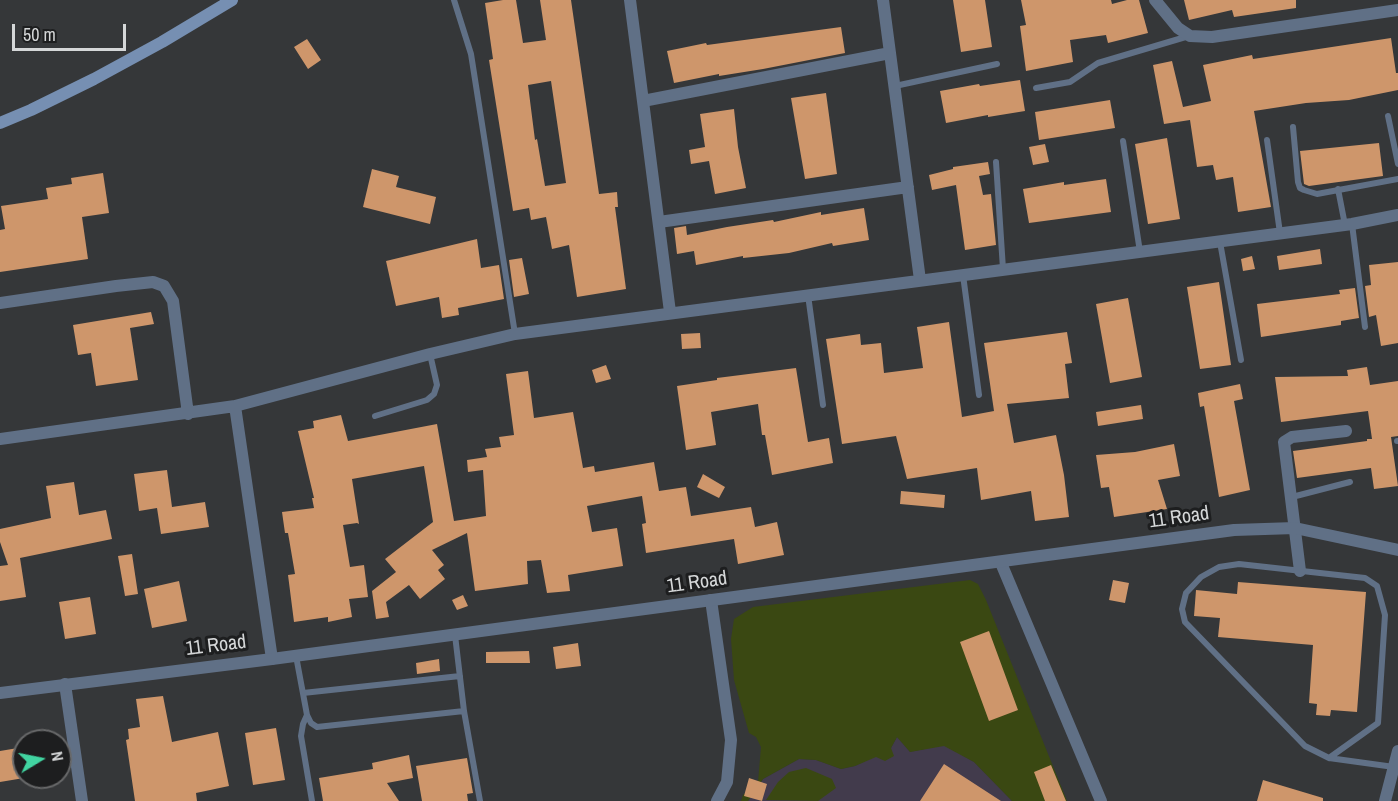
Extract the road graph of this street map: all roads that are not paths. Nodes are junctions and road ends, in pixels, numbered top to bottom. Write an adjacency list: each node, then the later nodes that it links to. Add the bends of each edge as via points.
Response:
1 (232, 0): 14 (main road, via 94,79)
2 (454, 0): 36 (lane, via 471,54)
3 (630, 0): 12 (street)
4 (883, 0): 8 (street)
5 (1155, 0): 7 (street, via 1178,28)
6 (1398, 10): 7 (street, via 1212,37)
7 (1190, 36): 11 (lane, via 1098,63 1070,82)
8 (890, 53): 10 (street); 12 (street)
9 (997, 64): 10 (lane)
10 (894, 86): 21 (street)
11 (1036, 88)
12 (643, 101): 24 (street)
13 (1388, 116): 19 (lane)
14 (0, 123)
15 (1293, 127): 22 (lane, via 1300,188 1317,194)
16 (1267, 140): 26 (lane)
17 (1123, 141): 28 (lane)
18 (996, 162): 29 (lane)
19 (1398, 164)
20 (1398, 179): 22 (lane)
21 (908, 187): 24 (street); 31 (street)
22 (1338, 189): 25 (lane)
23 (1398, 215): 25 (street)
24 (659, 222): 34 (street)
25 (1348, 224): 26 (street); 35 (lane)
26 (1280, 233): 27 (street)
27 (1220, 241): 28 (street); 38 (lane)
28 (1140, 252): 29 (street)
29 (1004, 269): 30 (street)
30 (963, 274): 31 (street); 39 (lane)
31 (920, 280): 32 (street)
32 (807, 295): 34 (street); 40 (lane)
33 (0, 303): 42 (street, via 153,282 164,286 173,301)
34 (670, 312): 36 (street)
35 (1365, 327)
36 (515, 334): 37 (street)
37 (430, 354): 41 (street); 43 (lane, via 434,394 427,400)
38 (1241, 360)
39 (979, 395)
40 (823, 405)
41 (235, 406): 42 (street); 55 (street)
42 (188, 414): 45 (street)
43 (375, 416)
44 (1346, 431): 47 (street, via 1292,437 1284,442)
45 (0, 439)
46 (1350, 482): 47 (lane)
47 (1292, 497): 48 (street)
48 (1295, 528): 49 (street, 11 Road); 50 (street, 11 Road, via 1234,530); 51 (street)
49 (1398, 550)
50 (1000, 562): 52 (street, 11 Road); 69 (street)
51 (1300, 571): 63 (lane, via 1365,578 1377,585 1385,615 1378,723); 63 (lane, via 1239,564 1219,567 1200,577 1186,593 1182,609 1185,622 1305,746)
52 (711, 600): 53 (street, 11 Road); 68 (street, via 731,740 727,782)
53 (455, 635): 54 (street, 11 Road); 56 (lane)
54 (296, 656): 55 (street, 11 Road); 59 (lane)
55 (272, 659): 57 (street, 11 Road)
56 (460, 676): 59 (lane); 60 (lane)
57 (65, 684): 58 (street, 11 Road); 65 (street)
58 (0, 693)
59 (303, 693): 61 (lane)
60 (464, 711): 61 (lane, via 328,727 317,727); 67 (lane)
61 (307, 715): 66 (lane, via 302,736)
62 (1398, 751): 64 (street)
63 (1329, 758): 64 (lane)
64 (1394, 766): 70 (street)
65 (82, 801)
66 (312, 801)
67 (480, 801)
68 (717, 801)
69 (1101, 801)
70 (1385, 801)

